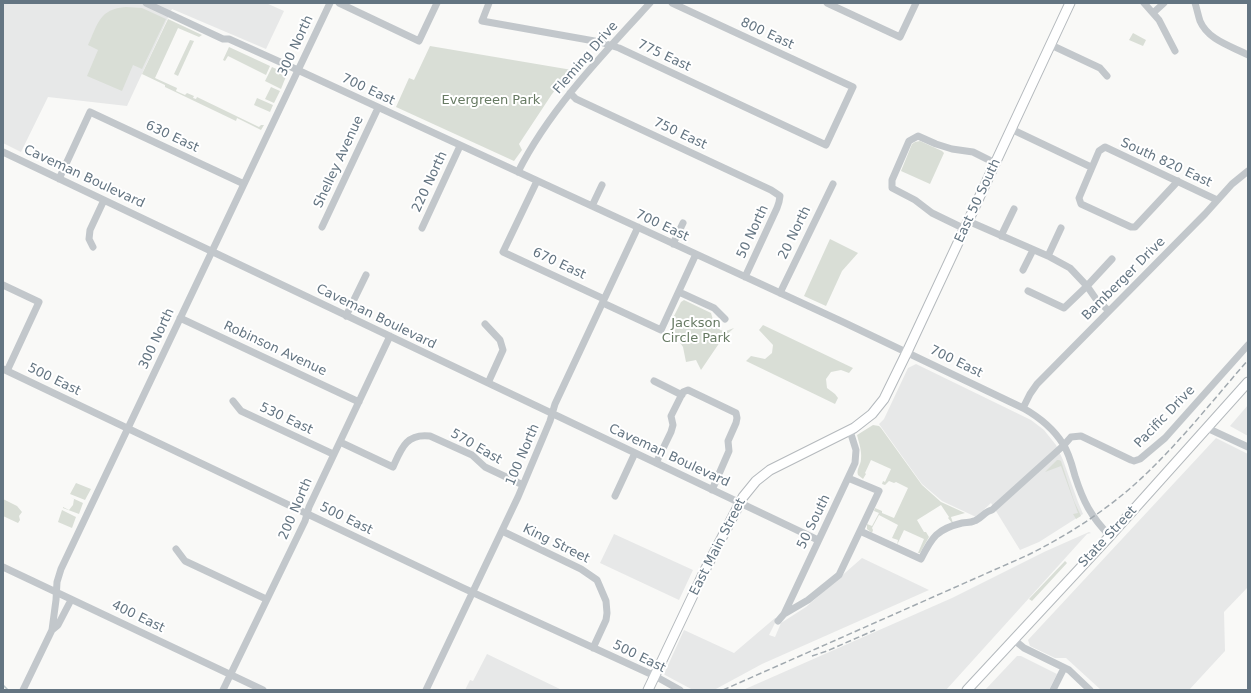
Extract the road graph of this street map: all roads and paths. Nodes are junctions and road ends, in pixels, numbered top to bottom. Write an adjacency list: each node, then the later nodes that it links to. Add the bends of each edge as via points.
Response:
1 (146, 3): 19 (street, 700 East)
2 (330, 3): 19 (street, 300 North)
3 (339, 3): 4 (street, via 419,41)
4 (437, 3)
5 (489, 3): 15 (street, 775 East, via 482,21)
6 (650, 3): 15 (street, Fleming Drive)
7 (672, 3): 24 (street, 800 East, via 853,87)
8 (827, 3): 9 (street, via 900,37)
9 (916, 3)
10 (1070, 3): 16 (main road, East 50 South)
11 (1156, 3): 14 (street)
12 (1164, 3): 14 (street)
13 (1195, 3): 18 (street, via 1200,21 1208,32)
14 (1149, 8): 17 (street)
15 (612, 45): 21 (street, Fleming Drive); 24 (street, 775 East)
16 (1051, 45): 20 (street, via 1100,68); 23 (main road, East 50 South)
17 (1175, 51)
18 (1248, 55)
19 (298, 71): 22 (street, 700 East); 34 (street, 300 North)
20 (1107, 76)
21 (570, 93): 30 (street, Fleming Drive); 37 (street, 750 East, via 576,99)
22 (378, 108): 25 (street, 700 East); 44 (street, Shelley Avenue)
23 (1011, 129): 27 (main road, East 50 South); 28 (street)
24 (826, 145)
25 (460, 146): 30 (street, 700 East); 46 (street, 220 North)
26 (3, 152): 31 (street, Caveman Boulevard)
27 (995, 163): 43 (main road, East 50 South); 43 (street, via 973,152 952,149 918,136 909,141 892,180 892,188 915,200 932,213)
28 (1091, 167): 33 (street, South 820 East, via 1099,151 1105,147); 33 (street, via 1079,198 1081,204 1132,227 1135,227)
29 (1248, 171): 39 (street, Bamberger Drive)
30 (518, 172): 32 (street, 700 East)
31 (59, 179): 34 (street, 630 East, via 90,112); 38 (street, Caveman Boulevard)
32 (536, 181): 40 (street, 700 East); 64 (street, 670 East, via 503,252)
33 (1178, 181): 39 (street, South 820 East)
34 (244, 184): 52 (street, 300 North)
35 (833, 184): 63 (street, 20 North)
36 (602, 186): 40 (street)
37 (780, 196): 58 (street, 50 North, via 780,202)
38 (104, 200): 50 (street, via 90,230 89,239); 52 (street, Caveman Boulevard)
39 (1217, 200): 65 (street, Bamberger Drive)
40 (592, 206): 45 (street, 700 East)
41 (1014, 209): 48 (street)
42 (683, 223): 49 (street)
43 (966, 225): 48 (street); 72 (main road, East 50 South)
44 (322, 227)
45 (638, 227): 49 (street, 700 East); 64 (street, 100 North)
46 (422, 228)
47 (1061, 228): 54 (street)
48 (1001, 236): 51 (street)
49 (673, 244): 53 (street, 700 East)
50 (93, 247)
51 (1032, 250): 54 (street); 56 (street)
52 (212, 252): 66 (street, Caveman Boulevard); 67 (street, 300 North)
53 (696, 254): 58 (street, 700 East); 62 (street)
54 (1048, 256): 60 (street, via 1070,268)
55 (1112, 260): 60 (street)
56 (1023, 270)
57 (366, 275): 66 (street)
58 (745, 277): 63 (street, 700 East)
59 (3, 285): 73 (street, via 39,302)
60 (1087, 286): 61 (street, via 1064,308); 65 (street)
61 (1028, 291)
62 (679, 292): 64 (street, 670 East, via 661,330); 68 (street, via 714,308)
63 (780, 293): 72 (street, 700 East)
64 (603, 301): 82 (street, 100 North)
65 (1109, 311): 81 (street, Bamberger Drive, via 1033,389)
66 (346, 316): 70 (street, Caveman Boulevard)
67 (180, 318): 80 (street, Robinson Avenue); 83 (street, 300 North)
68 (725, 319)
69 (485, 324): 76 (street, via 500,340 503,350)
70 (390, 336): 76 (street, Caveman Boulevard); 80 (street, 200 North)
71 (1248, 344): 87 (street, Pacific Drive, via 1165,438 1140,459 1131,460 1080,436 1071,437)
72 (908, 352): 78 (main road, East 50 South); 81 (street, 700 East)
73 (5, 370): 83 (street, 500 East)
74 (654, 381): 77 (street)
75 (1248, 382): 84 (main road, State Street)
76 (488, 383): 82 (street, Caveman Boulevard)
77 (683, 393): 91 (street, via 671,416 671,432); 94 (street, via 688,390 736,413 736,423 728,441 729,451)
78 (884, 399): 85 (main road, East Main Street, via 872,414)
79 (233, 401): 90 (street, 530 East, via 241,411)
80 (359, 402): 86 (street, 200 North)
81 (1023, 408): 87 (street, 700 East, via 1049,426)
82 (552, 414): 89 (street, Caveman Boulevard); 93 (street, 100 North)
83 (128, 428): 97 (street, 500 East); 105 (street, 300 North, via 61,569)
84 (1207, 428): 88 (street); 100 (main road, State Street)
85 (850, 431): 92 (street, 50 South, via 857,457); 96 (main road, East Main Street, via 770,470 756,481)
86 (340, 442): 90 (street, 200 North); 93 (street, 570 East, via 393,467 411,438 423,435 436,438 472,455 485,467)
87 (1064, 445): 99 (street, Pacific Drive, via 992,510 976,521 960,523 939,532 928,544 921,559); 100 (street, 700 East, via 1085,504)
88 (1248, 448)
89 (635, 453): 91 (street, Caveman Boulevard); 95 (street)
90 (333, 454): 97 (street, 200 North)
91 (656, 463): 94 (street, Caveman Boulevard)
92 (848, 478): 99 (street, via 879,491); 101 (street, 50 South)
93 (523, 485): 98 (street, 100 North)
94 (712, 490): 96 (street, Caveman Boulevard)
95 (615, 496)
96 (739, 503): 101 (street, Caveman Boulevard); 115 (main road, East Main Street)
97 (307, 513): 104 (street, 500 East); 106 (street, 200 North)
98 (502, 531): 104 (street, 100 North); 112 (street, King Street, via 581,569 596,580 606,601 607,613)
99 (860, 531): 108 (street, via 839,575 808,600)
100 (1110, 536): 111 (main road, State Street)
101 (818, 540): 108 (street, 50 South)
102 (176, 549): 106 (street, via 185,561)
103 (3, 567): 105 (street, 400 East)
104 (473, 592): 112 (street, 500 East); 119 (street, 100 North)
105 (57, 593): 107 (street, 400 East); 110 (street, 300 North)
106 (266, 599): 114 (street, 200 North)
107 (71, 600): 110 (street, via 58,625); 114 (street, 400 East)
108 (784, 614): 109 (street, 50 South)
109 (778, 621)
110 (52, 630): 116 (street, 300 North)
111 (1013, 639): 113 (street, via 1024,648); 122 (main road, State Street)
112 (593, 648): 115 (street, 500 East)
113 (1064, 668): 123 (street); 124 (street, via 1070,670)
114 (230, 675): 117 (street, 200 North); 118 (street, 400 East)
115 (655, 676): 120 (main road, East Main Street); 121 (street, 500 East)
116 (23, 690)
117 (223, 690)
118 (263, 690)
119 (426, 690)
120 (648, 690)
121 (680, 690)
122 (967, 690)
123 (1053, 690)
124 (1090, 690)

